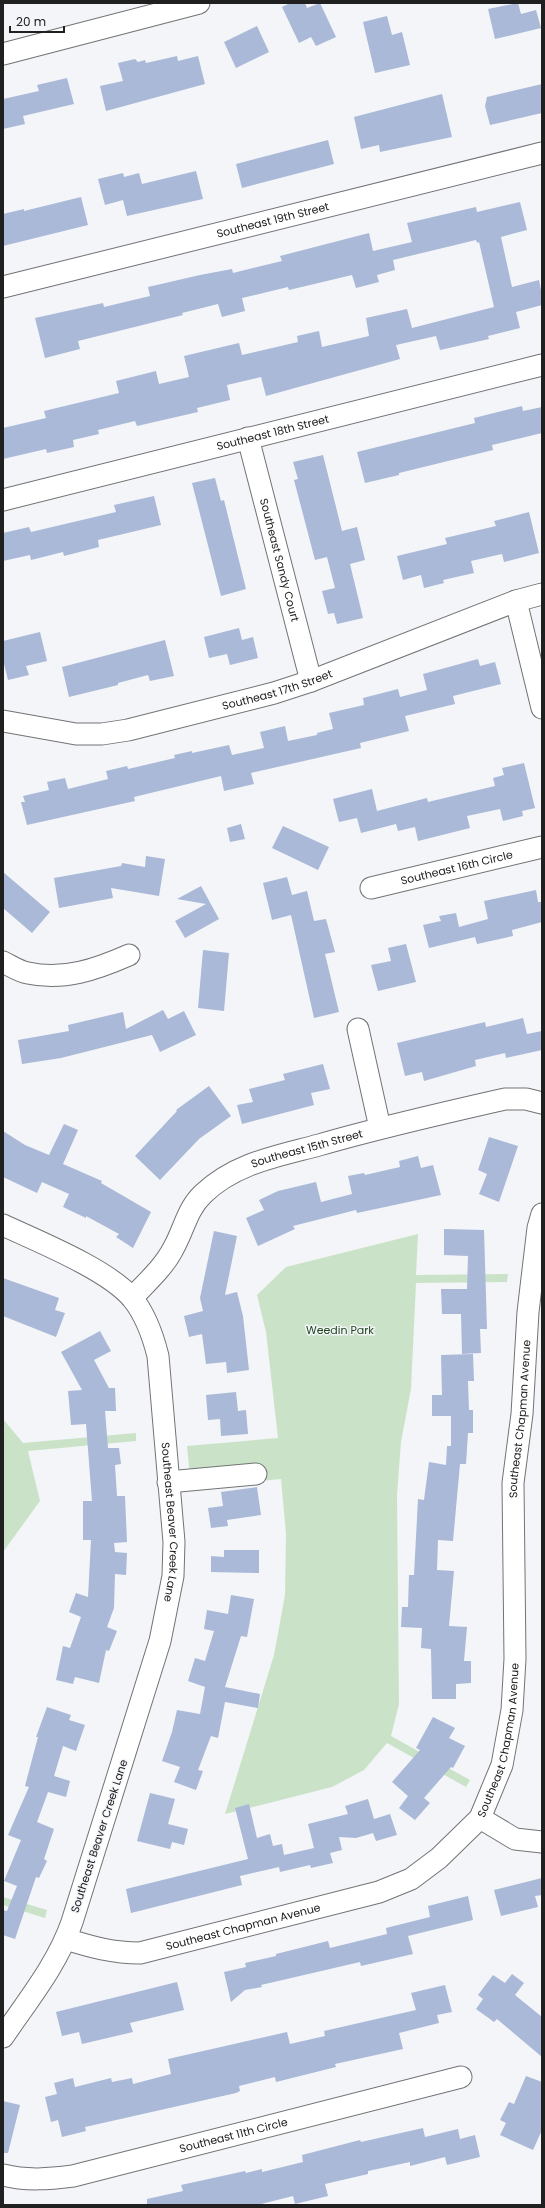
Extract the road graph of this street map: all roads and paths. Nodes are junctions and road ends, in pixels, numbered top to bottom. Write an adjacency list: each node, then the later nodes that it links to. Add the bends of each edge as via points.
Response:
1 (199, 3): 2 (street)
2 (158, 9): 3 (street)
3 (3, 54)
4 (542, 153): 5 (street, Southeast 19th Street)
5 (3, 287)
6 (542, 365): 7 (street, Southeast 18th Street)
7 (248, 438): 8 (street, Southeast 18th Street); 11 (street, Southeast Sandy Court)
8 (3, 500)
9 (542, 594): 10 (street, Southeast 17th Street)
10 (516, 601): 11 (street, Southeast 17th Street); 12 (street)
11 (311, 681): 13 (street, Southeast 17th Street, via 274,693 128,730 102,734 76,734)
12 (542, 708)
13 (3, 721)
14 (542, 847): 15 (street, Southeast 16th Circle)
15 (371, 888)
16 (129, 955): 17 (street, via 99,968 68,976 27,973)
17 (3, 962)
18 (358, 1030): 20 (street)
19 (542, 1103): 20 (street, Southeast 15th Street, via 526,1099 505,1099)
20 (380, 1128): 23 (street, Southeast 15th Street, via 262,1160 221,1180 203,1194 188,1212 173,1251)
21 (542, 1214): 24 (street, Southeast Chapman Avenue, via 538,1228)
22 (3, 1225): 23 (street, Southeast Beaver Creek Lane, via 101,1273)
23 (132, 1298): 26 (street, Southeast Beaver Creek Lane, via 146,1318 158,1356)
24 (535, 1311): 27 (street, Southeast Chapman Avenue, via 513,1483 515,1659 512,1710 502,1764)
25 (256, 1474): 26 (street)
26 (168, 1482): 29 (street, Southeast Beaver Creek Lane, via 174,1542 173,1576 167,1612 141,1704)
27 (480, 1818): 28 (street, via 515,1839); 29 (street, Southeast Chapman Avenue, via 440,1858 411,1879 358,1899 140,1953 99,1950)
28 (542, 1842)
29 (66, 1939): 30 (street, Southeast Beaver Creek Lane, via 48,1971)
30 (3, 2037)
31 (461, 2076): 32 (street, Southeast 11th Circle, via 73,2176 20,2179)
32 (3, 2175)

